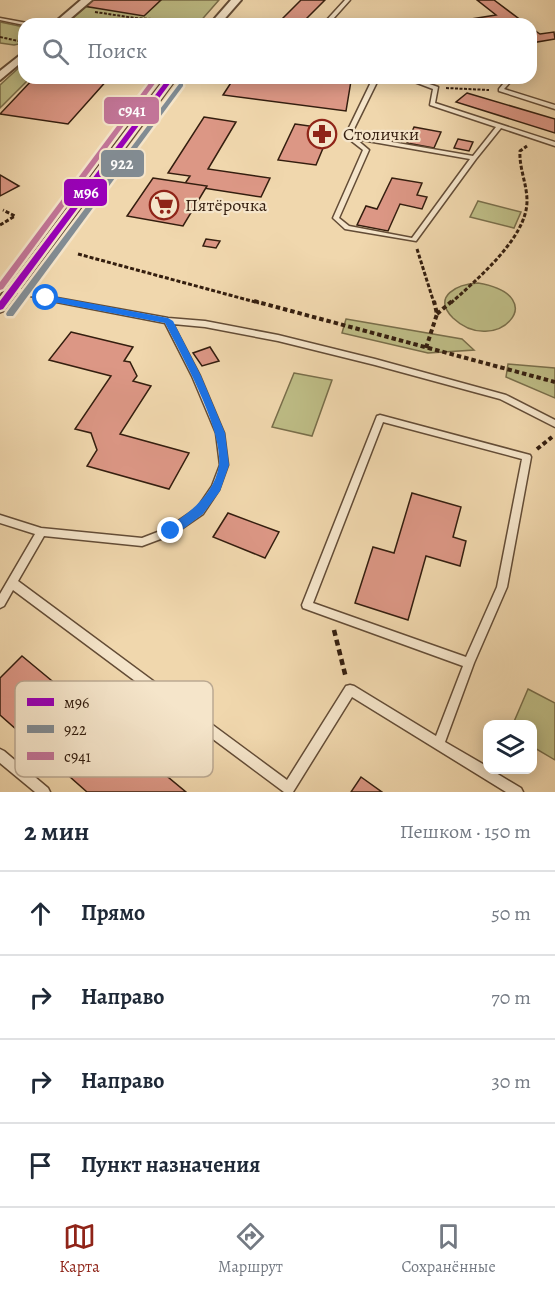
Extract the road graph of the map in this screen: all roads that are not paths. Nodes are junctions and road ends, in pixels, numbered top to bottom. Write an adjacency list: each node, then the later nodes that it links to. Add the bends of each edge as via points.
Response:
1 (87, 0): 5 (street)
2 (236, 0): 6 (street)
3 (348, 0): 7 (lane)
4 (0, 18): 8 (lane)
5 (65, 18)
6 (216, 18)
7 (331, 18)
8 (18, 22)
9 (18, 60): 10 (street)
10 (0, 77)
11 (167, 84): 20 (street)
12 (373, 84): 17 (lane)
13 (424, 84): 16 (lane, via 436,88 432,104)
14 (506, 84): 15 (lane, via 501,90)
15 (555, 107)
16 (500, 126): 18 (lane); 19 (lane)
17 (348, 136): 19 (lane); 19 (lane, via 366,150 336,218 347,228 414,240)
18 (555, 144)
19 (474, 158)
20 (14, 289): 21 (street); 22 (lane)
21 (0, 307)
22 (168, 321): 23 (lane, via 278,338 375,362 502,397); 25 (lane, via 220,433 224,465 216,488 200,511 171,531 142,542)
23 (555, 424)
24 (0, 519): 25 (lane)
25 (41, 532): 26 (lane)
26 (12, 583): 27 (lane); 29 (lane)
27 (0, 603)
28 (469, 663): 28 (lane, via 307,605 380,418 527,457 502,587); 31 (lane)
29 (144, 681)
30 (213, 732): 31 (lane, via 289,788 350,690)
31 (439, 743): 36 (lane)
32 (0, 755): 33 (lane)
33 (15, 768)
34 (26, 777): 35 (lane)
35 (44, 792)
36 (517, 792)

